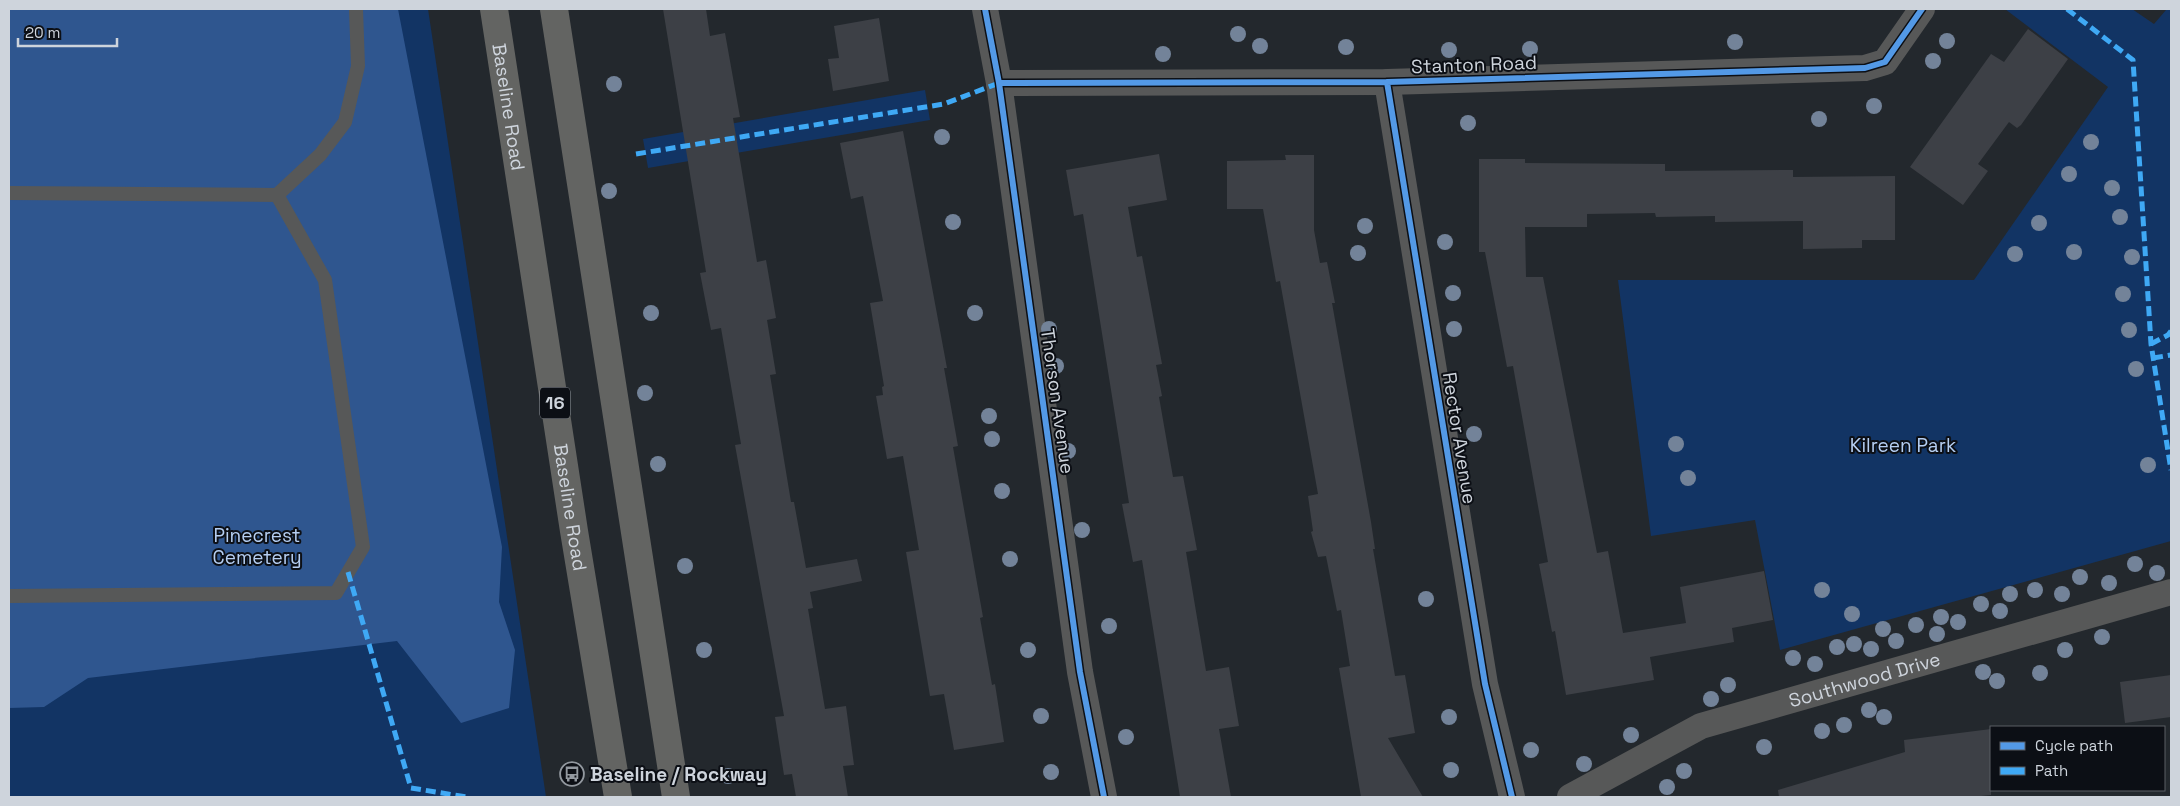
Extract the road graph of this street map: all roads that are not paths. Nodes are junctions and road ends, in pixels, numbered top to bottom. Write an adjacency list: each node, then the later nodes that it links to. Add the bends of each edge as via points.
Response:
1 (356, 9): 9 (lane, via 358,66 345,122 320,155)
2 (494, 9): 12 (main road, Baseline Road / 16)
3 (554, 9): 13 (main road)
4 (985, 9): 7 (street, Thorson Avenue)
5 (1922, 9): 6 (street, Stanton Road, via 1885,62 1865,68)
6 (1387, 82): 7 (street, Stanton Road); 15 (street, Rector Avenue, via 1485,684)
7 (999, 83): 14 (street, Thorson Avenue, via 1080,672)
8 (9, 193): 9 (lane)
9 (277, 195): 11 (lane, via 325,280 363,547 336,593)
10 (2171, 592): 16 (street, Southwood Drive, via 1701,726)
11 (9, 596)
12 (618, 797)
13 (676, 797)
14 (1104, 797)
15 (1512, 797)
16 (1570, 797)

